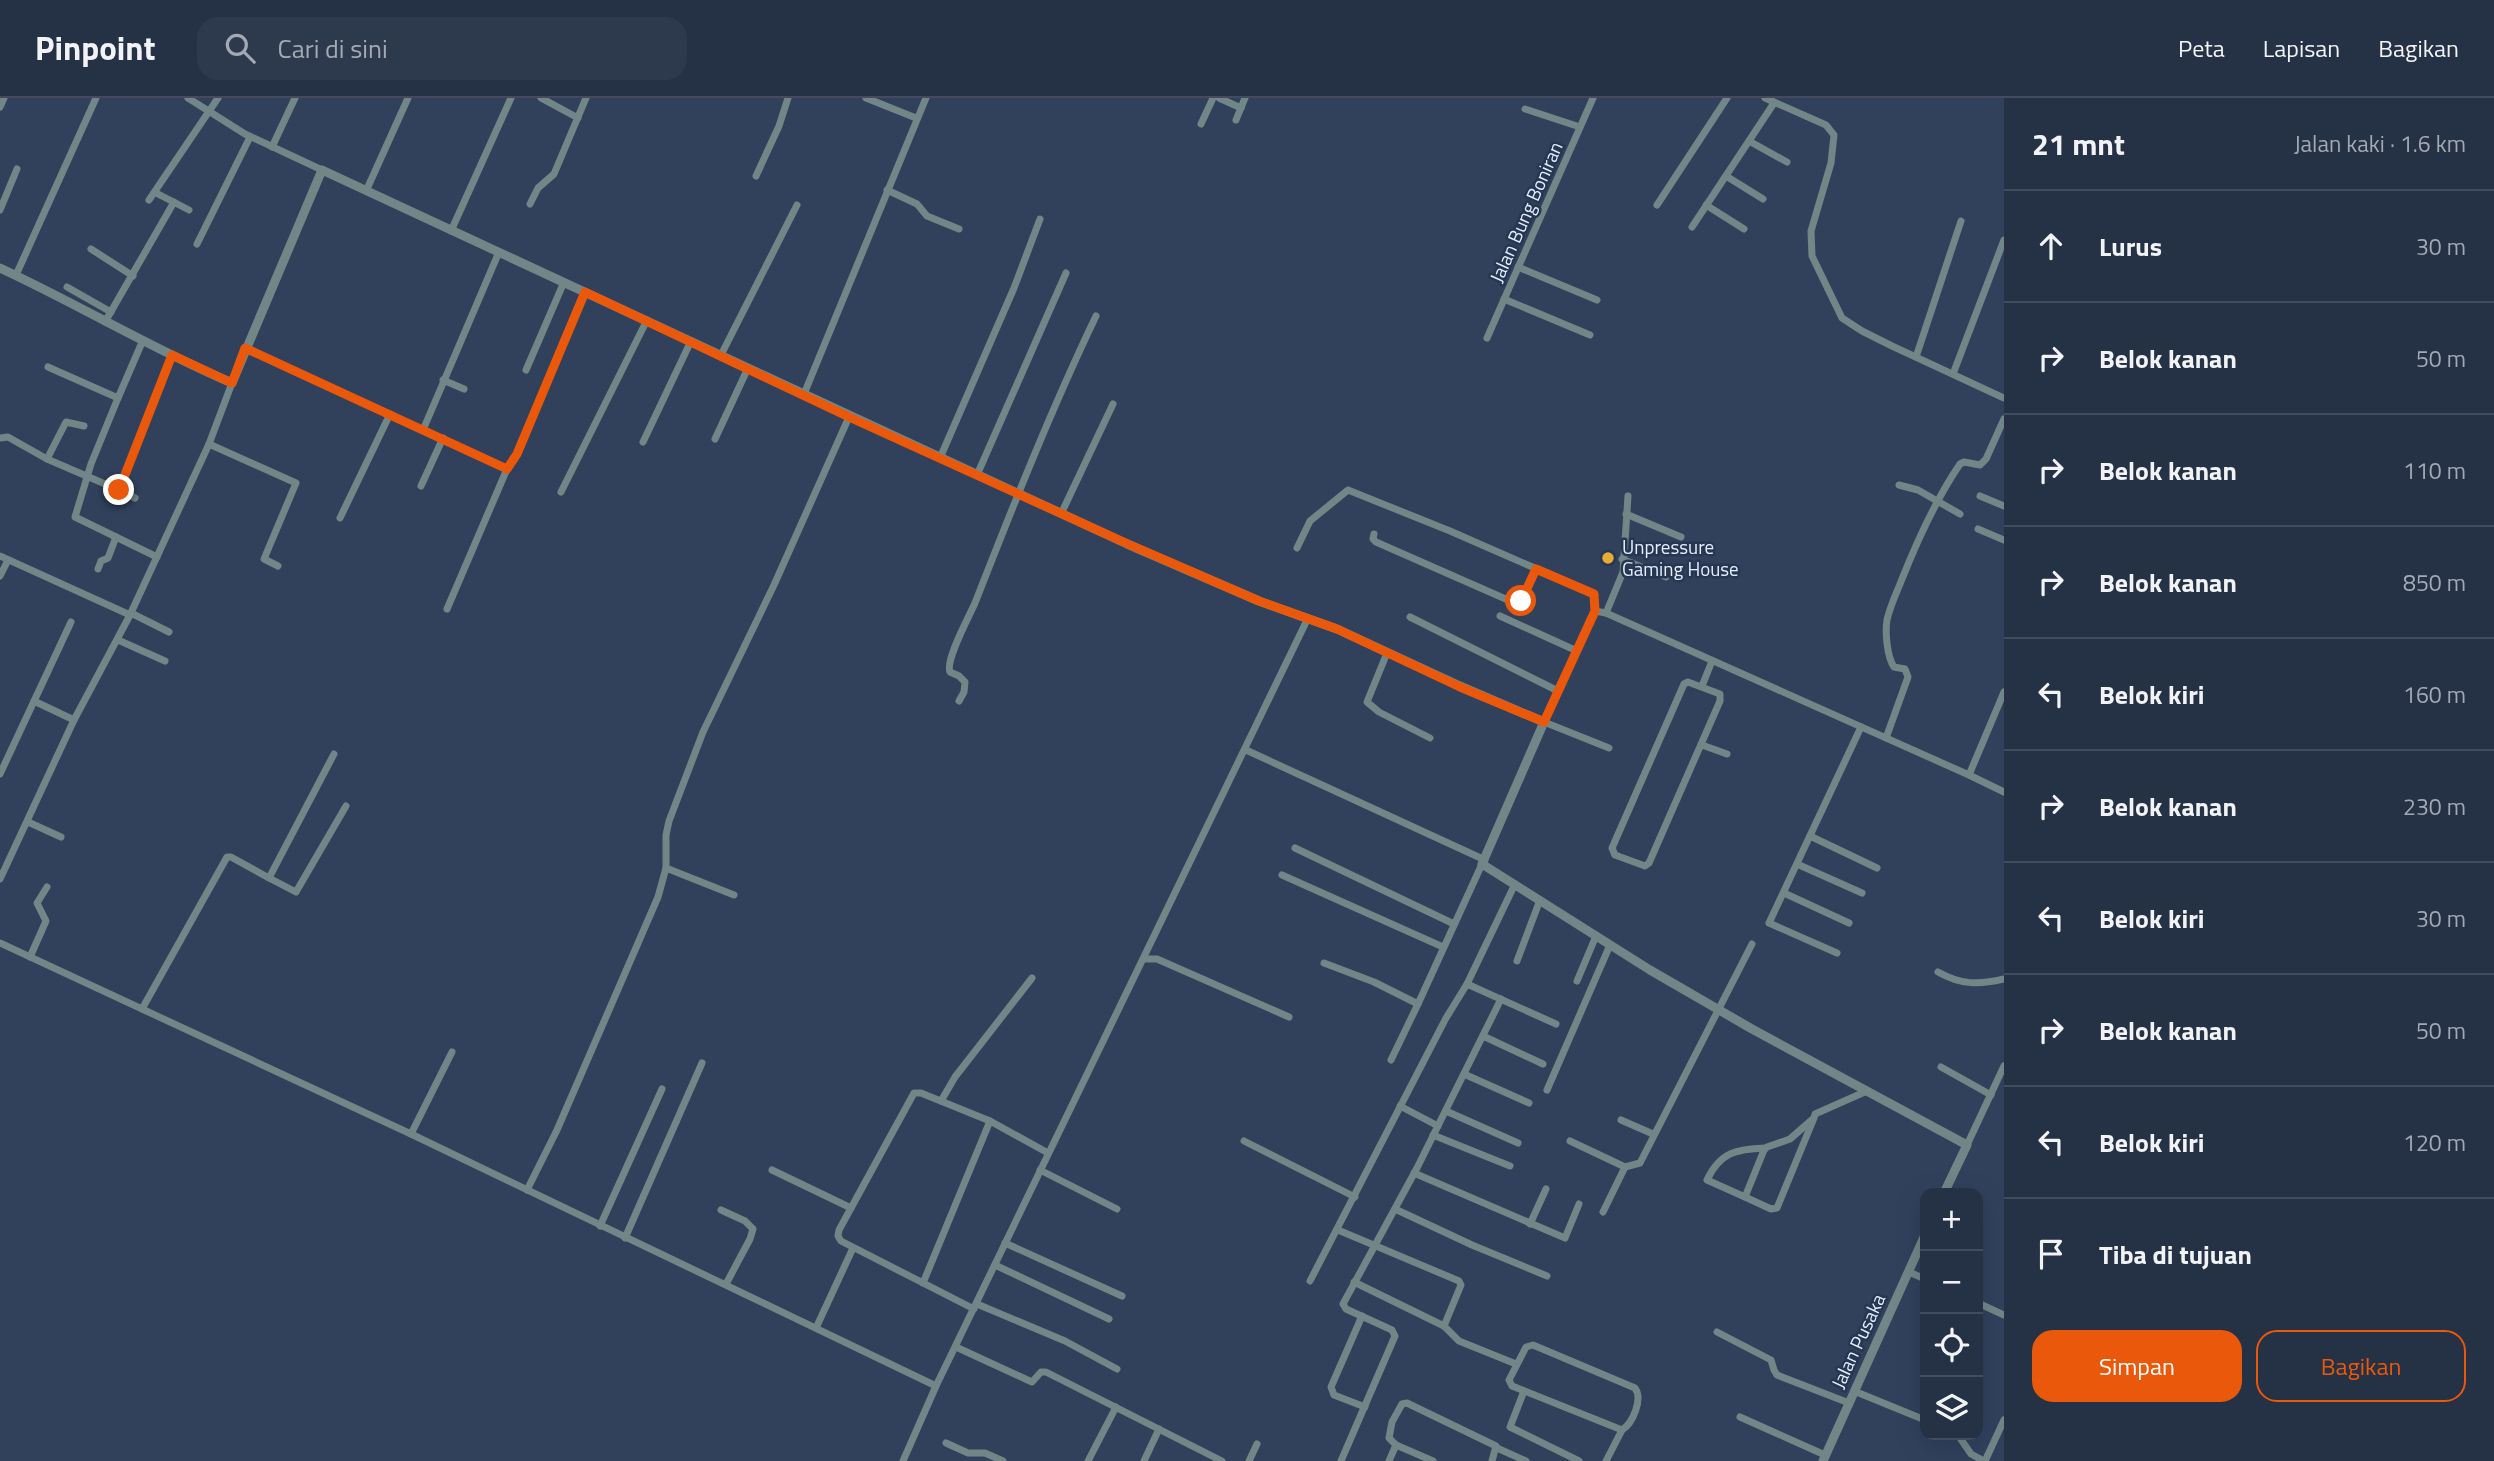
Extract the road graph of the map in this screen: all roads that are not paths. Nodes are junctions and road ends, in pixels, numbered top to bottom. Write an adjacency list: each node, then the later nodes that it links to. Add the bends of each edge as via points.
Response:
1 (4, 98): 20 (street)
2 (96, 98): 62 (street)
3 (218, 98): 23 (street)
4 (295, 98): 31 (street)
5 (408, 98): 37 (street)
6 (511, 98): 54 (street)
7 (541, 98): 24 (street)
8 (586, 98): 24 (street)
9 (789, 98): 35 (street)
10 (866, 98): 25 (street)
11 (926, 98): 25 (street)
12 (1213, 98): 27 (street)
13 (1219, 98): 21 (street)
14 (1245, 98): 21 (street)
15 (1593, 98): 28 (street, Jalan Bung Boniran)
16 (1727, 98): 45 (street)
17 (1765, 98): 19 (street)
18 (190, 99): 23 (street)
19 (1774, 103): 30 (street); 80 (street, via 1826,125 1834,135 1831,163 1811,231 1812,256 1842,318)
20 (0, 107)
21 (1241, 108): 26 (street)
22 (1525, 109): 28 (street)
23 (209, 110): 29 (street); 41 (street)
24 (578, 118): 43 (street, via 554,174 538,188)
25 (916, 118): 38 (street)
26 (1236, 120)
27 (1201, 124)
28 (1580, 127): 59 (street, Jalan Bung Boniran)
29 (250, 136): 31 (street); 56 (street)
30 (1749, 141): 32 (street); 36 (street)
31 (272, 147): 34 (street)
32 (1787, 162)
33 (17, 169): 47 (street)
34 (322, 170): 37 (street); 77 (street)
35 (756, 176)
36 (1726, 176): 40 (street); 46 (street)
37 (367, 190): 54 (street)
38 (887, 190): 52 (street, via 917,204 927,216); 88 (street)
39 (158, 194): 42 (street)
40 (1763, 199)
41 (149, 200)
42 (174, 202): 48 (street); 63 (street)
43 (530, 204)
44 (797, 205): 79 (street)
45 (1657, 205)
46 (1706, 205): 51 (street); 53 (street)
47 (0, 210)
48 (190, 210)
49 (1040, 219): 102 (street)
50 (1961, 221): 80 (street)
51 (1692, 227)
52 (959, 229)
53 (1744, 229)
54 (451, 230): 58 (street)
55 (2004, 240): 84 (street)
56 (197, 244)
57 (91, 249): 63 (street)
58 (499, 252): 64 (street); 85 (street)
59 (1518, 267): 67 (street, Jalan Bung Boniran); 68 (street)
60 (0, 268): 62 (street)
61 (1066, 273): 105 (street)
62 (16, 275): 72 (street)
63 (133, 275): 69 (street)
64 (564, 282): 66 (street); 83 (street)
65 (67, 287): 69 (street)
66 (585, 292): 71 (street); 104 (street)
67 (1504, 299): 73 (street); 74 (street, Jalan Bung Boniran)
68 (1597, 300)
69 (111, 313): 72 (street)
70 (1097, 316): 111 (street)
71 (647, 320): 76 (street); 110 (street)
72 (105, 322): 75 (street)
73 (1590, 335)
74 (1487, 338)
75 (143, 340): 78 (street); 89 (street)
76 (691, 341): 79 (street); 100 (street)
77 (245, 348): 86 (street); 92 (street)
78 (172, 355): 86 (street); 109 (street)
79 (721, 355): 82 (street)
80 (1916, 357): 84 (street)
81 (48, 367): 89 (street)
82 (748, 368): 88 (street); 99 (street)
83 (526, 370)
84 (1953, 374): 90 (street)
85 (443, 380): 87 (street); 96 (street)
86 (232, 383): 101 (street)
87 (464, 389)
88 (804, 394): 93 (street)
89 (118, 398): 106 (street)
90 (2004, 398)
91 (1113, 404): 117 (street)
92 (390, 414): 96 (street); 120 (street)
93 (849, 417): 102 (street); 174 (street, via 705,728 669,821)
94 (2004, 419): 115 (street, via 1986,459 1980,465 1961,464)
95 (83, 426): 103 (street, via 66,422)
96 (423, 430): 98 (street)
97 (0, 438): 103 (street, via 8,437)
98 (443, 438): 104 (street); 108 (street)
99 (715, 439)
100 (643, 442)
101 (209, 444): 127 (street); 130 (street, via 296,483 264,559)
102 (940, 458): 105 (street)
103 (47, 459): 106 (street)
104 (507, 469): 135 (street)
105 (977, 475): 111 (street)
106 (87, 476): 109 (street); 123 (street, via 75,517)
107 (1899, 485): 115 (street)
108 (421, 486)
109 (119, 490): 114 (street)
110 (561, 492)
111 (1017, 494): 117 (street); 153 (street, via 949,662 950,672 965,682)
112 (1628, 496): 118 (street)
113 (1980, 496): 116 (street)
114 (135, 498)
115 (1937, 501): 119 (street); 158 (street, via 1887,621 1891,663 1905,669 1908,677)
116 (2004, 506)
117 (1061, 514): 141 (street)
118 (1626, 514): 124 (street); 129 (street)
119 (1960, 514)
120 (340, 519)
121 (1978, 529): 125 (street)
122 (1374, 534): 132 (street, via 1376,542 1517,604)
123 (116, 537): 127 (street); 131 (street, via 109,556)
124 (1681, 537)
125 (2004, 540)
126 (1297, 548): 132 (street, via 1310,521 1348,490)
127 (157, 557): 138 (street)
128 (4, 558): 133 (street); 138 (street)
129 (1622, 559): 134 (street); 137 (street, via 1623,572)
130 (278, 566)
131 (97, 569)
132 (1536, 569): 136 (street, via 1594,594)
133 (0, 576)
134 (1666, 577)
135 (447, 610)
136 (1595, 611): 137 (street); 145 (street)
137 (1606, 613): 147 (street)
138 (131, 614): 143 (street); 144 (street)
139 (1500, 616): 145 (street)
140 (1410, 617): 150 (street)
141 (1308, 618): 146 (street); 161 (street)
142 (71, 622): 152 (street)
143 (169, 632)
144 (118, 640): 148 (street); 154 (street)
145 (1577, 650): 150 (street)
146 (1387, 653): 155 (street); 157 (street, via 1367,702)
147 (1712, 661): 149 (street); 156 (street)
148 (165, 662)
149 (1702, 686): 159 (street, via 1720,697); 159 (street, via 1684,684 1612,848 1615,855 1647,866)
150 (1558, 691): 155 (street)
151 (2004, 692): 165 (street)
152 (34, 701): 154 (street); 164 (street)
153 (959, 701)
154 (74, 720): 168 (street)
155 (1544, 722): 160 (street); 172 (street)
156 (1861, 727): 158 (street); 169 (street)
157 (1430, 738)
158 (1886, 738): 165 (street)
159 (1702, 745): 163 (street)
160 (1609, 748)
161 (1246, 750): 172 (street); 194 (street)
162 (334, 754): 177 (street)
163 (1727, 754)
164 (0, 774)
165 (1969, 775): 166 (street)
166 (2004, 792)
167 (346, 806): 177 (street, via 296,892)
168 (28, 822): 170 (street); 178 (street)
169 (1810, 836): 173 (street); 175 (street)
170 (61, 837)
171 (1295, 848): 186 (street)
172 (1484, 862): 179 (street); 186 (street)
173 (1797, 864): 181 (street); 182 (street)
174 (666, 868): 183 (street); 244 (street, via 648,921)
175 (1877, 868)
176 (1282, 875): 191 (street)
177 (269, 878): 204 (street, via 227,857)
178 (0, 879)
179 (1515, 884): 184 (street); 201 (street)
180 (47, 887): 193 (street, via 37,903 46,921)
181 (1784, 893): 185 (street); 192 (street, via 1769,923)
182 (1862, 893)
183 (734, 895)
184 (1540, 900): 187 (street); 195 (street)
185 (1849, 923)
186 (1454, 924): 191 (street)
187 (1596, 936): 190 (street); 200 (street)
188 (0, 943): 193 (street)
189 (1752, 944): 205 (street)
190 (1610, 945): 205 (street); 218 (street)
191 (1443, 947): 203 (street)
192 (1837, 953)
193 (30, 957): 204 (street)
194 (1144, 959): 206 (street, via 1160,960); 236 (street)
195 (1517, 961)
196 (1324, 963): 203 (street)
197 (1938, 972): 199 (street, via 1961,983)
198 (1032, 978): 220 (street, via 954,1077)
199 (2004, 979)
200 (1577, 981)
201 (1468, 984): 202 (street); 222 (street)
202 (1501, 999): 207 (street); 208 (street)
203 (1418, 1004): 210 (street)
204 (142, 1009): 228 (street)
205 (1719, 1009): 217 (street); 229 (street)
206 (1289, 1017)
207 (1556, 1024)
208 (1483, 1036): 212 (street); 215 (street)
209 (452, 1052): 228 (street)
210 (1391, 1060)
211 (702, 1063): 256 (street)
212 (1542, 1064)
213 (1941, 1068): 219 (street)
214 (2003, 1070): 219 (street)
215 (1464, 1074): 221 (street); 223 (street)
216 (662, 1089): 254 (street)
217 (1863, 1089): 224 (street, via 1858,1097 1819,1111); 234 (street)
218 (1547, 1090)
219 (1992, 1095): 234 (street)
220 (941, 1101): 226 (street); 248 (street, via 921,1093 912,1095)
221 (1529, 1104)
222 (1400, 1106): 227 (street); 246 (street)
223 (1446, 1111): 227 (street); 233 (street)
224 (1814, 1118): 235 (street, via 1790,1139); 245 (street, via 1777,1208)
225 (1621, 1119): 229 (street)
226 (990, 1121): 236 (street); 267 (street)
227 (1438, 1126): 230 (street)
228 (411, 1134): 244 (street)
229 (1653, 1134): 238 (street, via 1640,1163)
230 (1433, 1135): 237 (street); 241 (street)
231 (1244, 1141): 246 (street)
232 (1570, 1141): 238 (street)
233 (1518, 1143)
234 (1967, 1145): 242 (street)
235 (1765, 1148): 245 (street); 245 (street, via 1740,1149 1719,1160 1707,1180)
236 (1048, 1153): 240 (street)
237 (1510, 1166)
238 (1625, 1167): 252 (street)
239 (772, 1170): 248 (street)
240 (1040, 1170): 249 (street); 257 (street)
241 (1414, 1173): 250 (street); 253 (street)
242 (1946, 1188)
243 (1546, 1189): 253 (street)
244 (527, 1190): 254 (street)
245 (1745, 1197)
246 (1355, 1198): 255 (street)
247 (1579, 1204): 253 (street, via 1564,1238)
248 (851, 1208): 260 (street, via 838,1236)
249 (1117, 1209)
250 (1395, 1209): 258 (street); 263 (street)
251 (721, 1210): 268 (street, via 753,1228)
252 (1603, 1212)
253 (1530, 1224)
254 (600, 1226): 256 (street)
255 (1338, 1230): 258 (street); 265 (street)
256 (625, 1238): 268 (street)
257 (1005, 1243): 261 (street); 269 (street)
258 (1376, 1245): 266 (street); 275 (street, via 1460,1282)
259 (1920, 1247): 262 (street, Jalan Pusaka)
260 (853, 1248): 267 (street); 276 (street)
261 (995, 1265): 271 (street); 274 (street)
262 (1909, 1272): 264 (street); 283 (street, Jalan Pusaka)
263 (1547, 1276)
264 (1920, 1277)
265 (1310, 1281)
266 (1354, 1282): 273 (street, via 1344,1307); 275 (street)
267 (923, 1283): 271 (street)
268 (726, 1284): 276 (street)
269 (1122, 1296)
270 (1983, 1305): 272 (street)
271 (976, 1306): 278 (street); 280 (street, via 1065,1341)
272 (2004, 1315)
273 (1362, 1316): 286 (street, via 1392,1330 1395,1336); 286 (street, via 1331,1387 1334,1395)
274 (1109, 1319)
275 (1444, 1326): 279 (street, via 1459,1341)
276 (816, 1328): 281 (street)
277 (1717, 1332): 284 (street, via 1771,1360 1777,1374)
278 (956, 1347): 281 (street); 285 (street, via 1032,1382 1046,1372)
279 (1516, 1364): 282 (street, via 1510,1383); 291 (street, via 1526,1347 1533,1345 1635,1388 1638,1403)
280 (1117, 1369)
281 (936, 1386): 298 (street)
282 (1524, 1391): 291 (street); 309 (street, via 1510,1427)
283 (1854, 1391): 284 (street, Jalan Pusaka); 288 (street)
284 (1849, 1403): 297 (street, Jalan Pusaka)
285 (1116, 1407): 290 (street); 300 (street)
286 (1365, 1407): 304 (street)
287 (1740, 1417): 297 (street)
288 (1920, 1418)
289 (2004, 1420): 311 (street)
290 (1159, 1429): 301 (street); 302 (street)
291 (1622, 1430): 310 (street)
292 (1961, 1440): 311 (street, via 1971,1454)
293 (946, 1443): 299 (street)
294 (1257, 1444): 303 (street)
295 (1396, 1445): 296 (street, via 1388,1433 1399,1406 1405,1403); 305 (street); 306 (street)
296 (1497, 1448): 307 (street); 308 (street)
297 (1824, 1458)
298 (902, 1461)
299 (1003, 1461)
300 (1088, 1461)
301 (1144, 1461)
302 (1222, 1461)
303 (1249, 1461)
304 (1341, 1461)
305 (1389, 1461)
306 (1433, 1461)
307 (1493, 1461)
308 (1526, 1461)
309 (1580, 1461)
310 (1606, 1461)
311 (1985, 1461)

